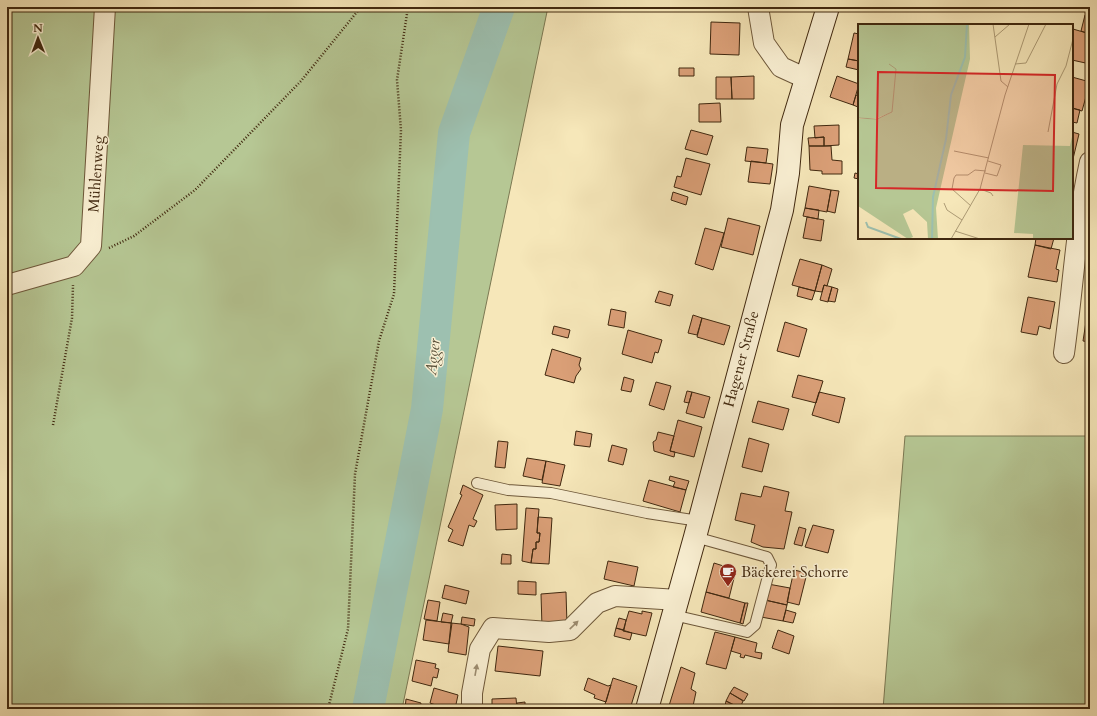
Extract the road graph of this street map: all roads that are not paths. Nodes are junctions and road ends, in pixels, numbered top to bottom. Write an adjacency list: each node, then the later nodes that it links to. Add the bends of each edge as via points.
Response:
1 (105, 7): 6 (street, Mühlenweg, via 92,246 74,266)
2 (758, 7): 4 (street, via 764,43 781,67)
3 (828, 7): 4 (main road, Hagener Straße)
4 (805, 78): 9 (main road, Hagener Straße, via 792,125 782,210)
5 (1090, 162): 7 (street, via 1076,241)
6 (7, 285)
7 (1064, 353)
8 (477, 483): 9 (lane, via 508,490 551,493 647,514)
9 (697, 529): 10 (main road, Hagener Straße); 10 (lane, via 767,557 772,565 755,625 747,632)
10 (676, 607): 11 (street, one-way to 10, via 472,693 480,649 493,628 549,632 570,630 597,603 615,596); 12 (main road, Hagener Straße)
11 (472, 709)
12 (647, 709)

